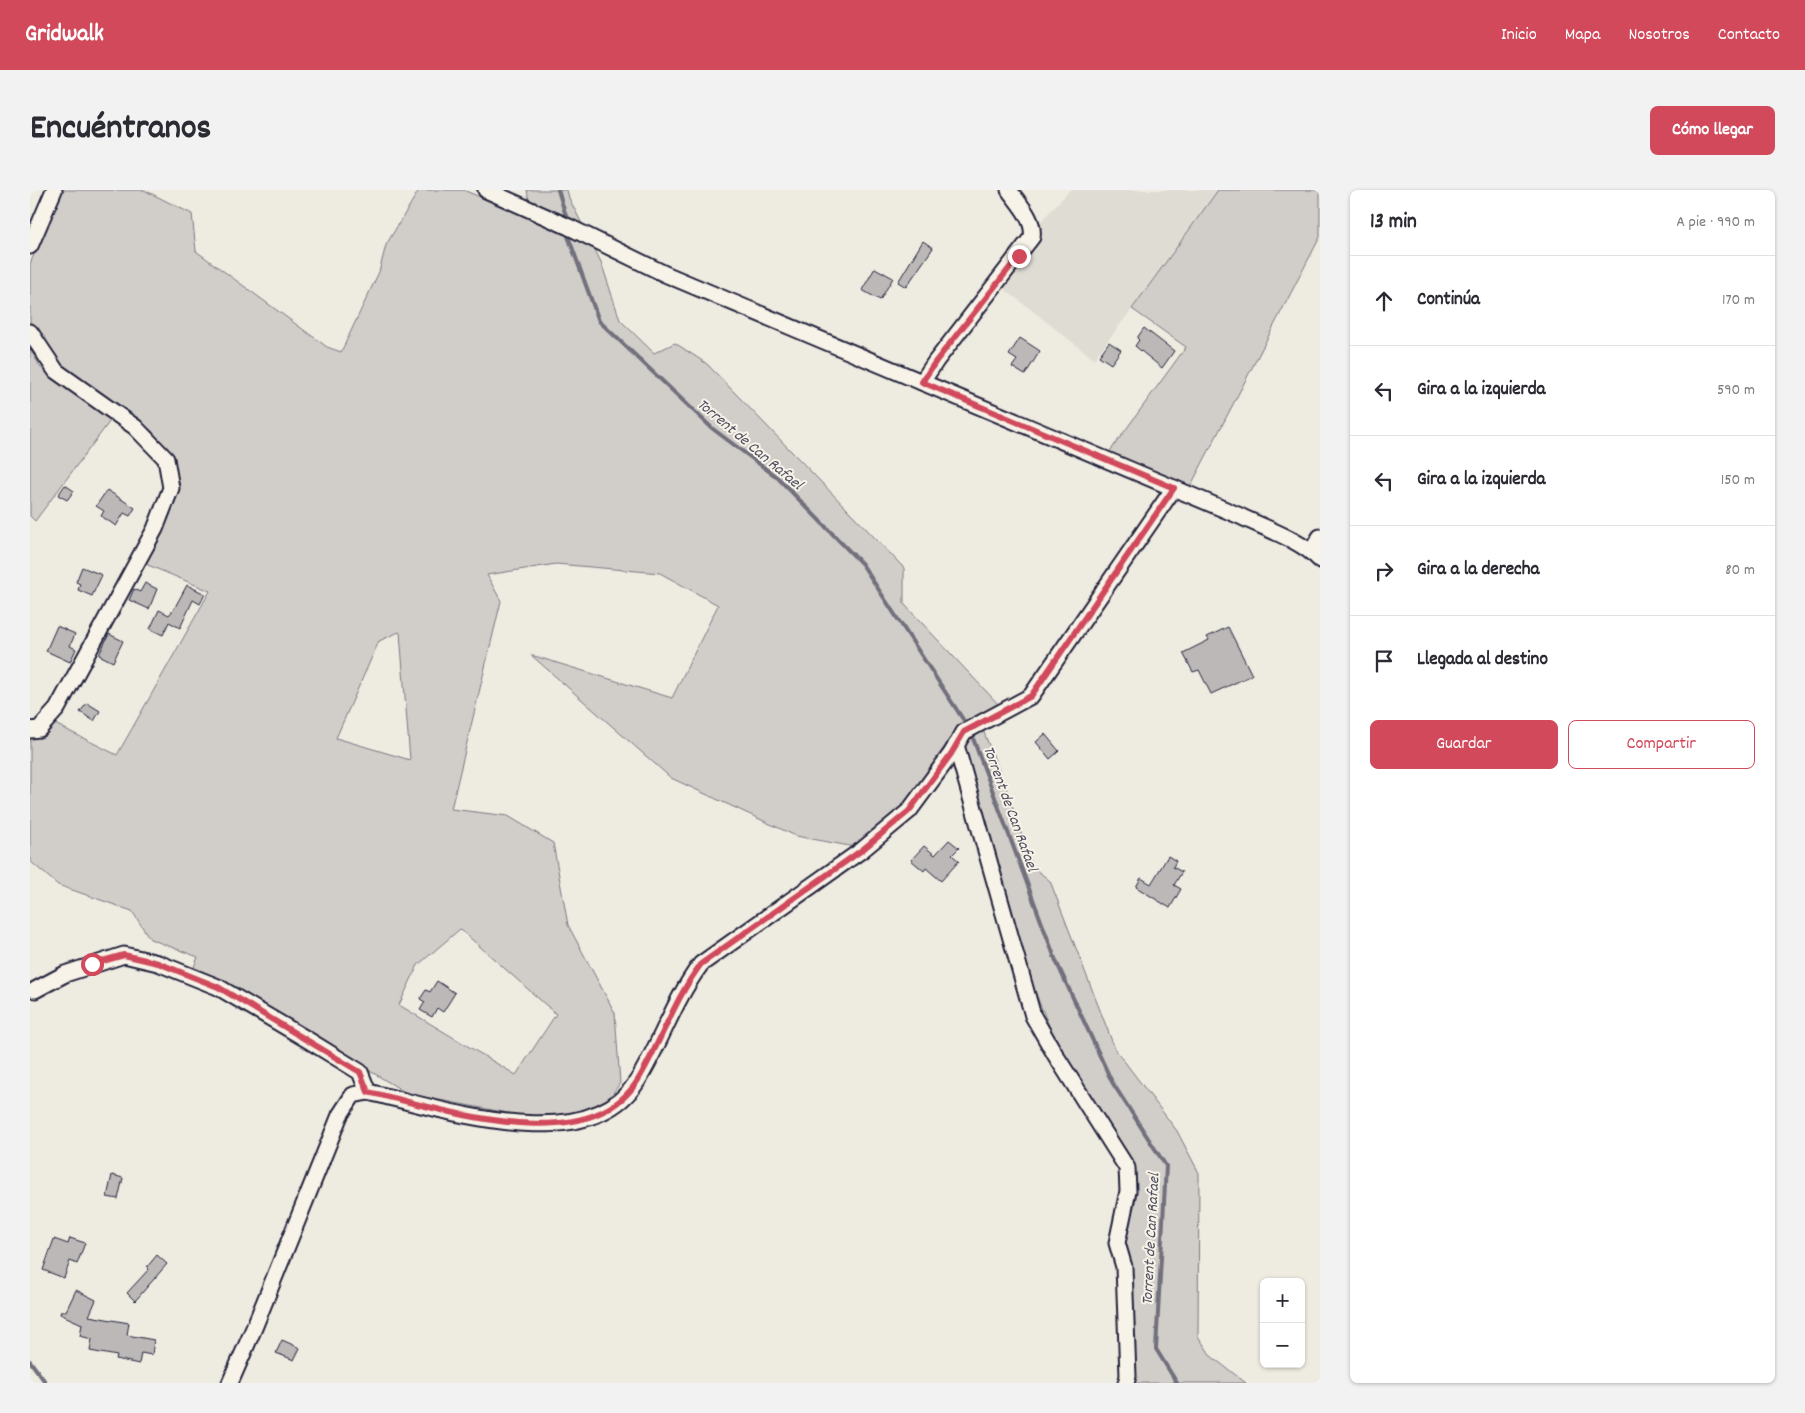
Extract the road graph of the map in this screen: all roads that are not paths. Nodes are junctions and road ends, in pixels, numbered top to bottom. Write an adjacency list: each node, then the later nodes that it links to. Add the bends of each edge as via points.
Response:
1 (54, 190): 4 (street)
2 (486, 190): 6 (street, via 665,274)
3 (1009, 190): 6 (street, via 1029,220 1032,237)
4 (30, 246)
5 (30, 332): 10 (street, via 56,371 135,427 166,459 171,488 155,529 57,709 39,729)
6 (922, 382): 7 (street)
7 (1174, 488): 9 (street); 11 (street, via 1031,696 964,732)
8 (1320, 536): 9 (street)
9 (1316, 556)
10 (30, 730)
11 (956, 745): 13 (street, via 909,811 862,850 701,964 685,986 638,1081 621,1101 597,1114 559,1124 487,1120); 15 (street, via 1033,1016 1128,1168 1128,1191 1117,1243 1124,1267)
12 (35, 990): 13 (street, via 65,974 124,955 158,963 218,987 308,1040 360,1072)
13 (368, 1092): 14 (street, via 353,1095 340,1115)
14 (230, 1383)
15 (1126, 1383)

